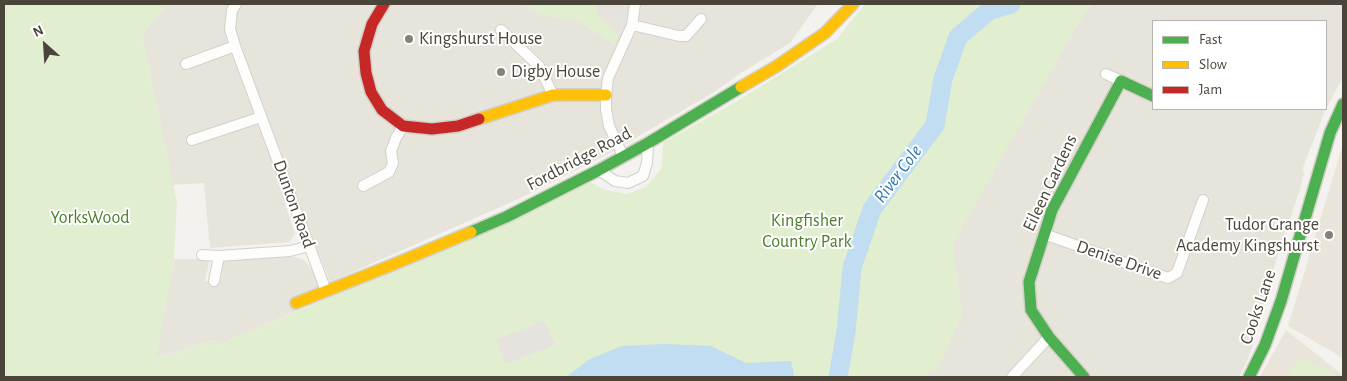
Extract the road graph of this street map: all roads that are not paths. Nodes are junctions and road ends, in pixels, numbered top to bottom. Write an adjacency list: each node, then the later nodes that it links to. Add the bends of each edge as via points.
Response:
1 (236, 4): 8 (street, Dunton Road, via 230,29)
2 (384, 4): 17 (street, via 372,24 364,51 366,73 371,92 382,110)
3 (635, 4): 6 (street)
4 (853, 4): 19 (street, Fordbridge Road, via 834,25 777,66)
5 (701, 19): 6 (street, via 686,36)
6 (632, 25): 13 (street, via 608,78)
7 (501, 30): 12 (street, via 539,66)
8 (235, 46): 9 (street); 16 (street, Dunton Road)
9 (186, 64)
10 (1106, 74): 11 (street)
11 (1121, 81): 14 (street); 24 (street, Eileen Gardens, via 1052,210)
12 (553, 95): 13 (street); 17 (street, via 458,126 432,129)
13 (606, 95): 20 (street, via 609,126)
14 (1152, 96)
15 (1343, 104): 34 (street, Cooks Lane, via 1330,134 1281,301)
16 (261, 117): 18 (street); 25 (street, Dunton Road)
17 (403, 126): 22 (street, via 392,150 393,163 389,172)
18 (192, 140)
19 (648, 143): 20 (street, Fordbridge Road); 21 (street, via 647,163 642,176 628,183 615,180)
20 (623, 156): 21 (street, Fordbridge Road)
21 (599, 170): 29 (street, Fordbridge Road, via 506,217)
22 (363, 186)
23 (1203, 200): 24 (street, Denise Drive, via 1177,273 1168,278)
24 (1044, 234): 31 (street, Eileen Gardens, via 1029,282 1029,295 1031,310)
25 (309, 246): 27 (street, via 290,251); 29 (street, Dunton Road)
26 (202, 255): 27 (street)
27 (219, 256): 28 (street)
28 (214, 281)
29 (326, 290): 30 (street, Fordbridge Road)
30 (296, 303)
31 (1049, 337): 32 (street); 33 (street, Eileen Gardens)
32 (1012, 377)
33 (1084, 377)
34 (1249, 377)

